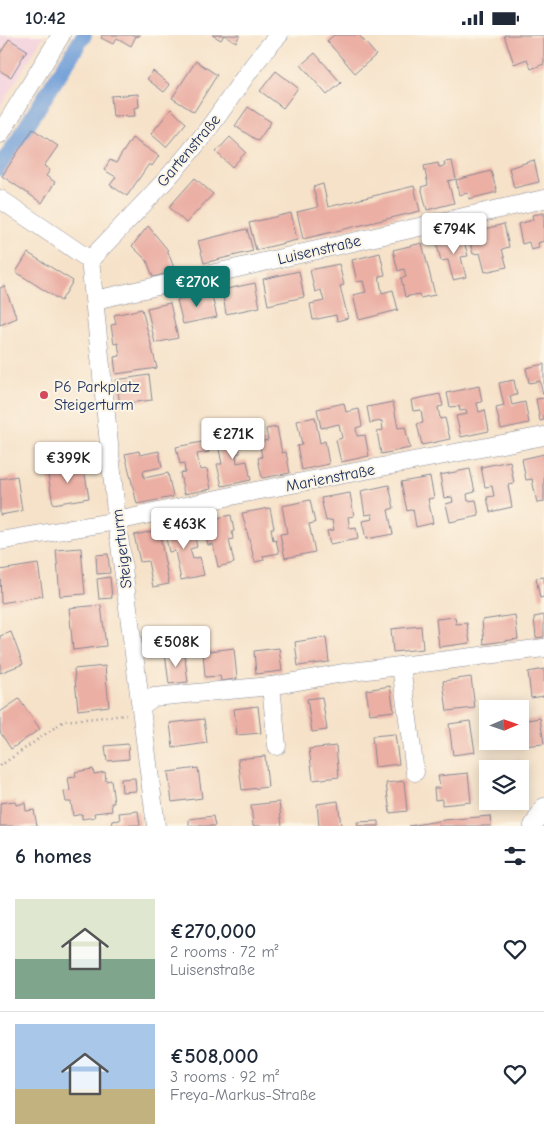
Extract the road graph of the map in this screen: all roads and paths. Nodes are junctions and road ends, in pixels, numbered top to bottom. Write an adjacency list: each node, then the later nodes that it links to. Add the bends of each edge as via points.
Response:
1 (61, 35): 3 (street)
2 (279, 35): 6 (street, Gartenstraße, via 258,57 208,130)
3 (0, 134)
4 (0, 199): 6 (street)
5 (544, 199): 7 (street, Luisenstraße)
6 (90, 259): 7 (street, Steigerturm)
7 (95, 300): 9 (street, Steigerturm)
8 (544, 436): 9 (street, Marienstraße)
9 (117, 521): 10 (street, Marienstraße); 14 (street, Steigerturm)
10 (0, 541)
11 (544, 648): 12 (street)
12 (401, 666): 13 (street); 17 (street)
13 (271, 686): 14 (street, via 154,697); 15 (street)
14 (140, 706): 16 (path, via 126,715 64,721); 19 (street, Steigerturm)
15 (277, 746)
16 (0, 766)
17 (415, 772)
18 (544, 807): 20 (street)
19 (156, 826)
20 (533, 826)

